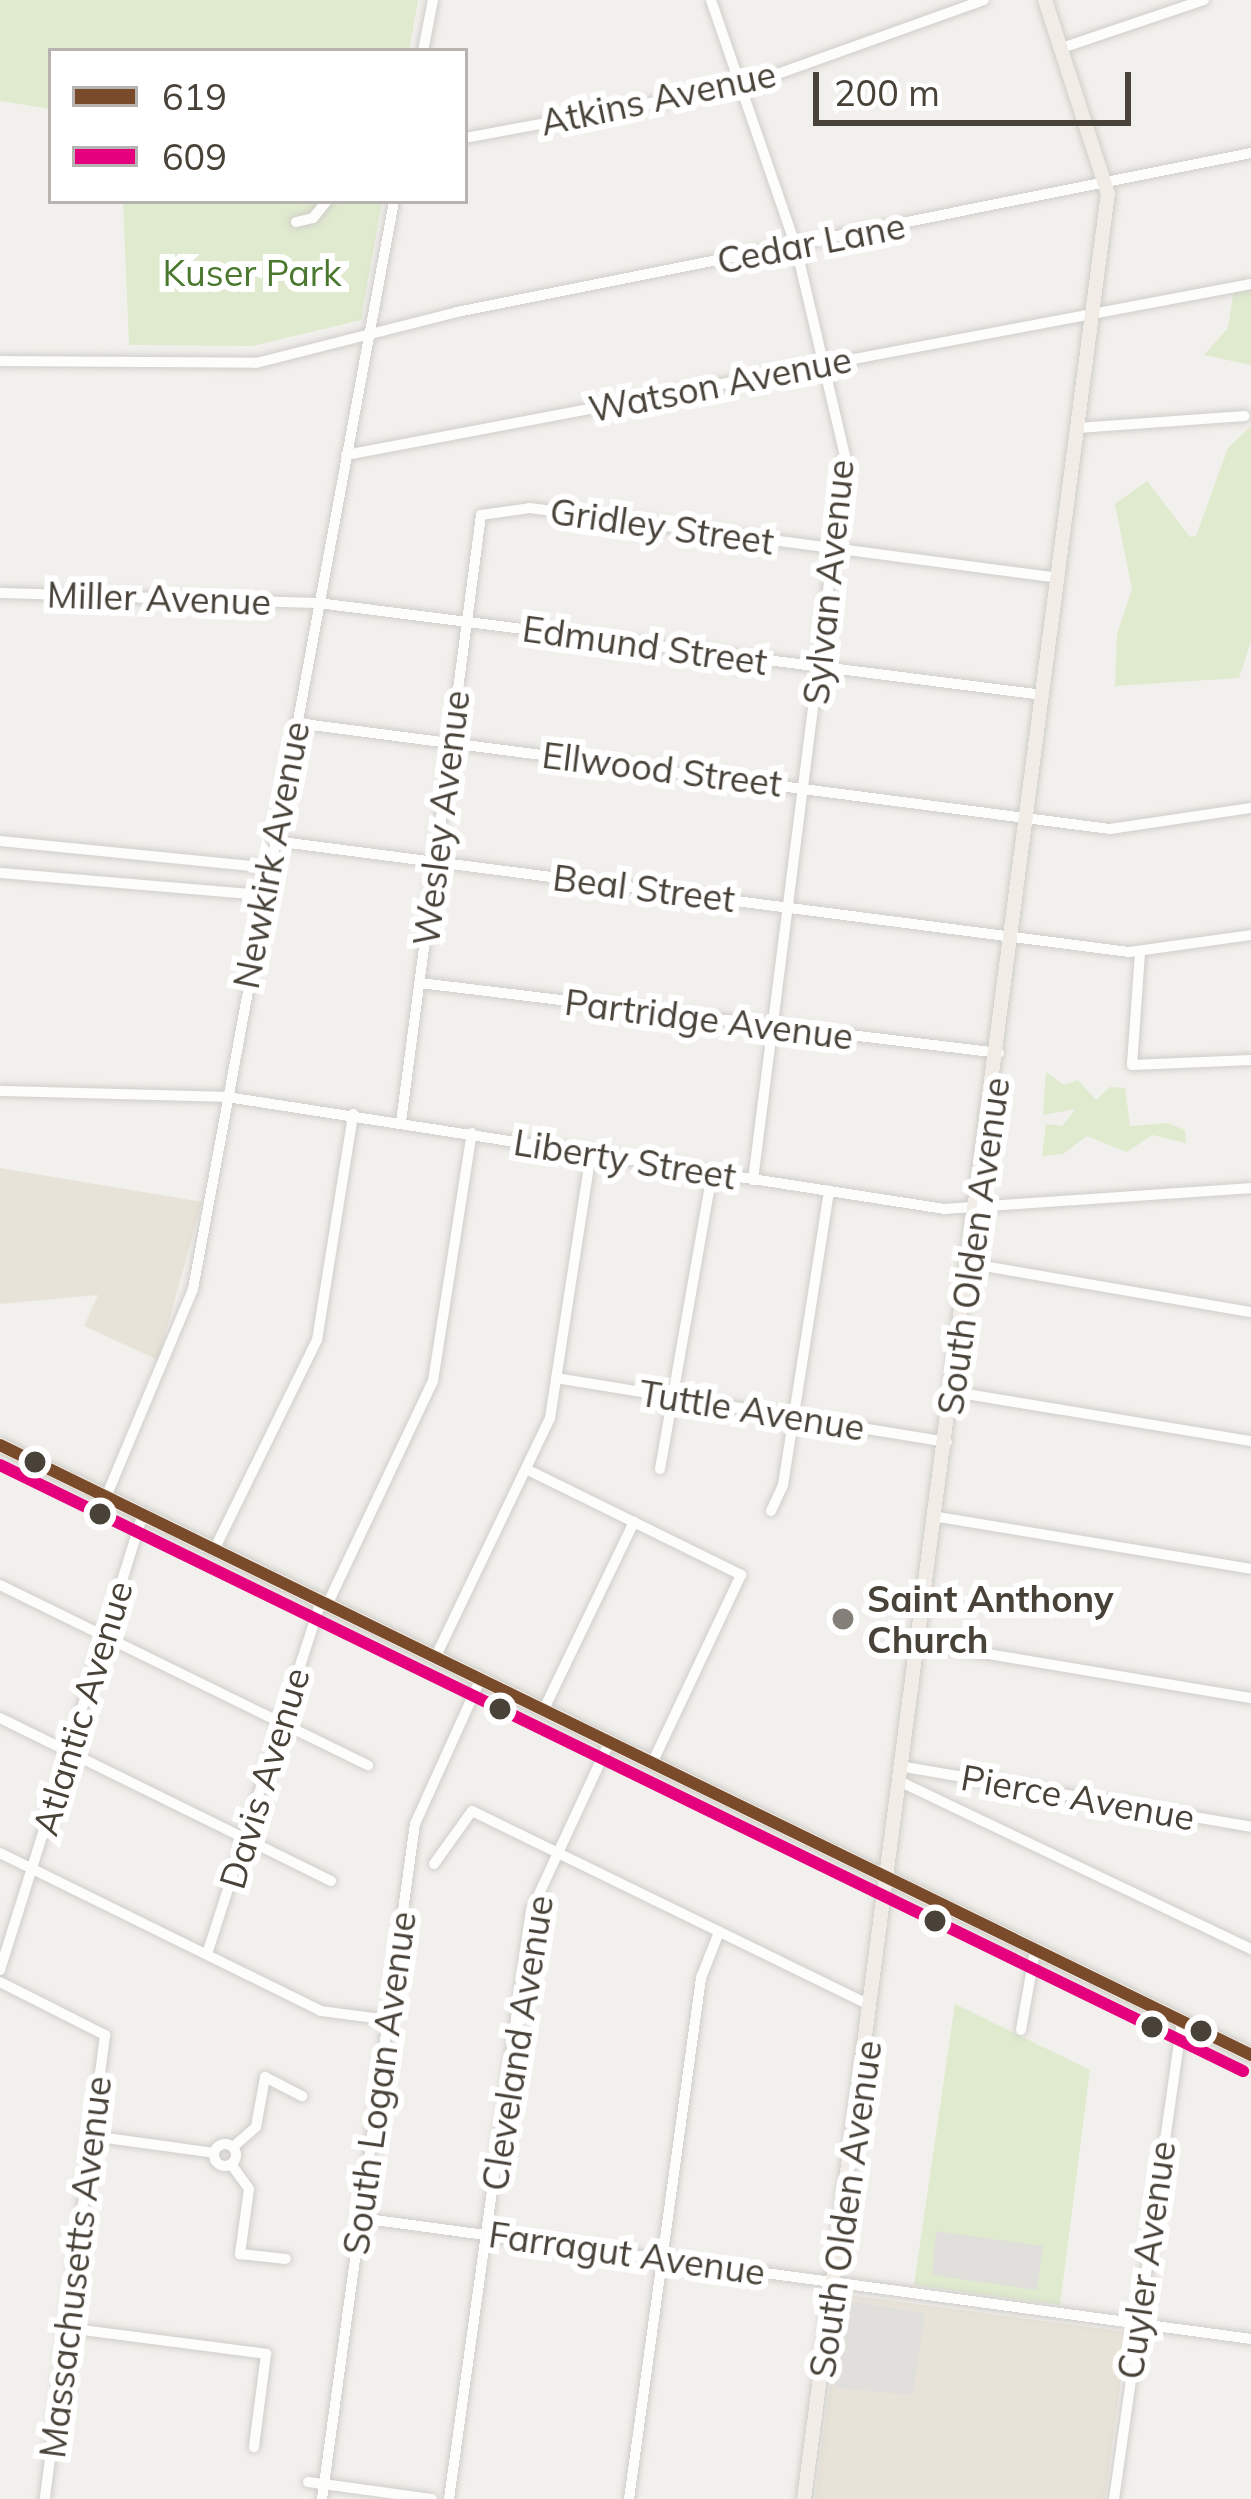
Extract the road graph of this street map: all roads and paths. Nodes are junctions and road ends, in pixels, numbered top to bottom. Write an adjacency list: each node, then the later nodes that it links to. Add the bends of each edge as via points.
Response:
1 (433, 0): 6 (street)
2 (712, 0): 8 (street, Sylvan Avenue)
3 (984, 0): 8 (street, Atkins Avenue)
4 (1046, 0): 7 (main road, South Olden Avenue)
5 (1204, 0): 7 (street)
6 (424, 48)
7 (1062, 48): 11 (main road, South Olden Avenue)
8 (741, 87): 9 (street, Atkins Avenue); 15 (street, Sylvan Avenue)
9 (468, 137)
10 (1251, 153): 11 (street, Cedar Lane)
11 (1108, 183): 15 (street, Cedar Lane); 17 (main road, South Olden Avenue)
12 (325, 204): 14 (street)
13 (393, 204): 18 (street, Newkirk Avenue)
14 (296, 222)
15 (796, 247): 18 (street, Cedar Lane); 20 (street, Sylvan Avenue)
16 (1251, 284): 17 (street, Watson Avenue)
17 (1094, 312): 20 (street, Watson Avenue); 22 (main road, South Olden Avenue)
18 (370, 330): 19 (street, Cedar Lane, via 230,367); 23 (street, Newkirk Avenue)
19 (0, 361)
20 (824, 365): 23 (street, Watson Avenue); 25 (street, Sylvan Avenue, via 845,456)
21 (1245, 416): 22 (street)
22 (1078, 428): 26 (main road, South Olden Avenue)
23 (346, 455): 28 (street, Newkirk Avenue)
24 (481, 515): 25 (street, Gridley Street, via 530,508); 29 (street, Wesley Avenue)
25 (837, 550): 26 (street, Gridley Street); 30 (street, Sylvan Avenue)
26 (1059, 578): 31 (main road, South Olden Avenue)
27 (0, 593): 28 (street, Miller Avenue)
28 (318, 603): 29 (street, Edmund Street); 32 (street, Newkirk Avenue)
29 (467, 621): 30 (street, Edmund Street); 33 (street, Wesley Avenue)
30 (820, 669): 31 (street, Edmund Street); 34 (street, Sylvan Avenue)
31 (1043, 695): 36 (main road, South Olden Avenue)
32 (296, 723): 33 (street, Ellwood Street); 38 (street, Newkirk Avenue)
33 (451, 743): 34 (street, Ellwood Street); 39 (street, Wesley Avenue)
34 (806, 787): 36 (street, Ellwood Street); 43 (street, Sylvan Avenue)
35 (1251, 808): 36 (street, Ellwood Street, via 1131,829)
36 (1028, 816): 45 (main road, South Olden Avenue)
37 (0, 841): 40 (street)
38 (274, 841): 39 (street, Beal Street); 40 (street, Newkirk Avenue)
39 (434, 862): 43 (street, Beal Street); 47 (street, Wesley Avenue)
40 (269, 868): 42 (street, Newkirk Avenue)
41 (0, 872): 42 (street)
42 (263, 895): 52 (street, Newkirk Avenue)
43 (789, 907): 45 (street, Beal Street); 48 (street, Sylvan Avenue)
44 (1251, 934): 46 (street, Beal Street)
45 (1013, 936): 46 (street, Beal Street); 49 (main road, South Olden Avenue)
46 (1141, 953): 50 (street, via 1132,1065)
47 (420, 983): 48 (street, Partridge Avenue); 54 (street, Wesley Avenue)
48 (773, 1028): 49 (street, Partridge Avenue); 58 (street, Sylvan Avenue)
49 (999, 1053): 61 (main road, South Olden Avenue)
50 (1251, 1060)
51 (0, 1091): 52 (street, Liberty Street)
52 (227, 1097): 53 (street, Liberty Street); 73 (street, Newkirk Avenue, via 193,1289)
53 (353, 1114): 54 (street, Liberty Street); 78 (street, via 317,1340)
54 (401, 1122): 55 (street, Liberty Street)
55 (472, 1133): 56 (street, Liberty Street); 81 (street, Davis Avenue, via 433,1381)
56 (591, 1154): 57 (street, Liberty Street); 64 (street)
57 (712, 1173): 58 (street, Liberty Street); 66 (street)
58 (753, 1180): 60 (street, Liberty Street)
59 (1251, 1188): 61 (street, Liberty Street)
60 (829, 1191): 61 (street, Liberty Street); 67 (street)
61 (979, 1209): 62 (main road, South Olden Avenue)
62 (972, 1264): 63 (street); 65 (main road, South Olden Avenue)
63 (1251, 1312)
64 (556, 1378): 66 (street, Tuttle Avenue); 71 (street, via 550,1418)
65 (954, 1392): 68 (street); 69 (main road, South Olden Avenue)
66 (676, 1397): 67 (street, Tuttle Avenue); 72 (street)
67 (793, 1417): 69 (street, Tuttle Avenue); 74 (street)
68 (1251, 1441)
69 (947, 1442): 76 (main road, South Olden Avenue)
70 (0, 1445): 73 (main road)
71 (526, 1468): 77 (street); 84 (street)
72 (660, 1469)
73 (106, 1497): 75 (main road)
74 (771, 1511)
75 (143, 1515): 78 (main road); 82 (street, Atlantic Avenue)
76 (938, 1516): 79 (street); 83 (main road, South Olden Avenue)
77 (634, 1522): 87 (street); 92 (street, via 741,1575)
78 (214, 1550): 81 (main road)
79 (1251, 1569)
80 (0, 1585): 82 (street)
81 (324, 1603): 84 (main road); 89 (street, Davis Avenue)
82 (105, 1636): 89 (street); 91 (street, Atlantic Avenue)
83 (922, 1643): 86 (street); 94 (main road, South Olden Avenue)
84 (435, 1658): 85 (main road)
85 (479, 1680): 87 (main road); 112 (street, South Logan Avenue, via 418,1805)
86 (1251, 1698)
87 (543, 1711): 90 (main road)
88 (0, 1718): 91 (street)
89 (281, 1723): 93 (street); 98 (street, Davis Avenue)
90 (610, 1743): 92 (main road); 100 (street, Cleveland Avenue)
91 (68, 1752): 98 (street); 102 (street, Atlantic Avenue)
92 (652, 1763): 103 (main road)
93 (368, 1765)
94 (904, 1775): 95 (street, Pierce Avenue); 96 (street); 103 (main road, South Olden Avenue)
95 (956, 1776): 96 (street); 97 (street, Pierce Avenue)
96 (944, 1797): 106 (street)
97 (1251, 1827)
98 (245, 1839): 104 (street); 108 (street, Davis Avenue)
99 (0, 1853): 102 (street)
100 (556, 1854): 101 (street, South Logan Avenue, via 472,1811); 105 (street); 122 (street, Cleveland Avenue, via 530,1911)
101 (434, 1864)
102 (32, 1869): 108 (street); 109 (street, Atlantic Avenue)
103 (890, 1879): 107 (main road); 111 (main road, South Olden Avenue)
104 (331, 1881)
105 (719, 1932): 111 (street); 123 (street, via 701,1978)
106 (1251, 1949)
107 (1035, 1951): 113 (main road); 114 (street)
108 (207, 1954): 112 (street, via 327,2013)
109 (0, 1970)
110 (0, 1982): 117 (street, Massachusetts Avenue, via 105,2036)
111 (874, 2008): 125 (main road, South Olden Avenue)
112 (389, 2020): 121 (street, South Logan Avenue)
113 (1182, 2021): 115 (main road); 126 (street, Cuyler Avenue)
114 (1022, 2030)
115 (1250, 2049)
116 (302, 2096): 118 (street, via 265,2077 256,2127)
117 (92, 2136): 119 (street); 127 (street, Massachusetts Avenue)
118 (233, 2147): 119 (street); 120 (street)
119 (214, 2153): 120 (street, via 219,2164)
120 (231, 2164): 124 (street, via 248,2189 240,2254)
121 (360, 2218): 122 (street, Farragut Avenue); 131 (street, South Logan Avenue)
122 (486, 2233): 123 (street, Farragut Avenue); 136 (street, Cleveland Avenue)
123 (663, 2258): 125 (street, Farragut Avenue); 137 (street)
124 (286, 2259)
125 (835, 2280): 126 (street, Farragut Avenue); 138 (main road, South Olden Avenue)
126 (1137, 2323): 128 (street, Farragut Avenue); 139 (street, Cuyler Avenue)
127 (67, 2328): 129 (street, via 266,2354); 132 (street, Massachusetts Avenue)
128 (1251, 2338)
129 (254, 2447)
130 (308, 2482): 131 (street)
131 (324, 2483): 134 (street, South Logan Avenue); 135 (street)
132 (45, 2498): 133 (street)
133 (56, 2499)
134 (322, 2499)
135 (432, 2499)
136 (449, 2499)
137 (629, 2499)
138 (804, 2499)
139 (1114, 2499)

